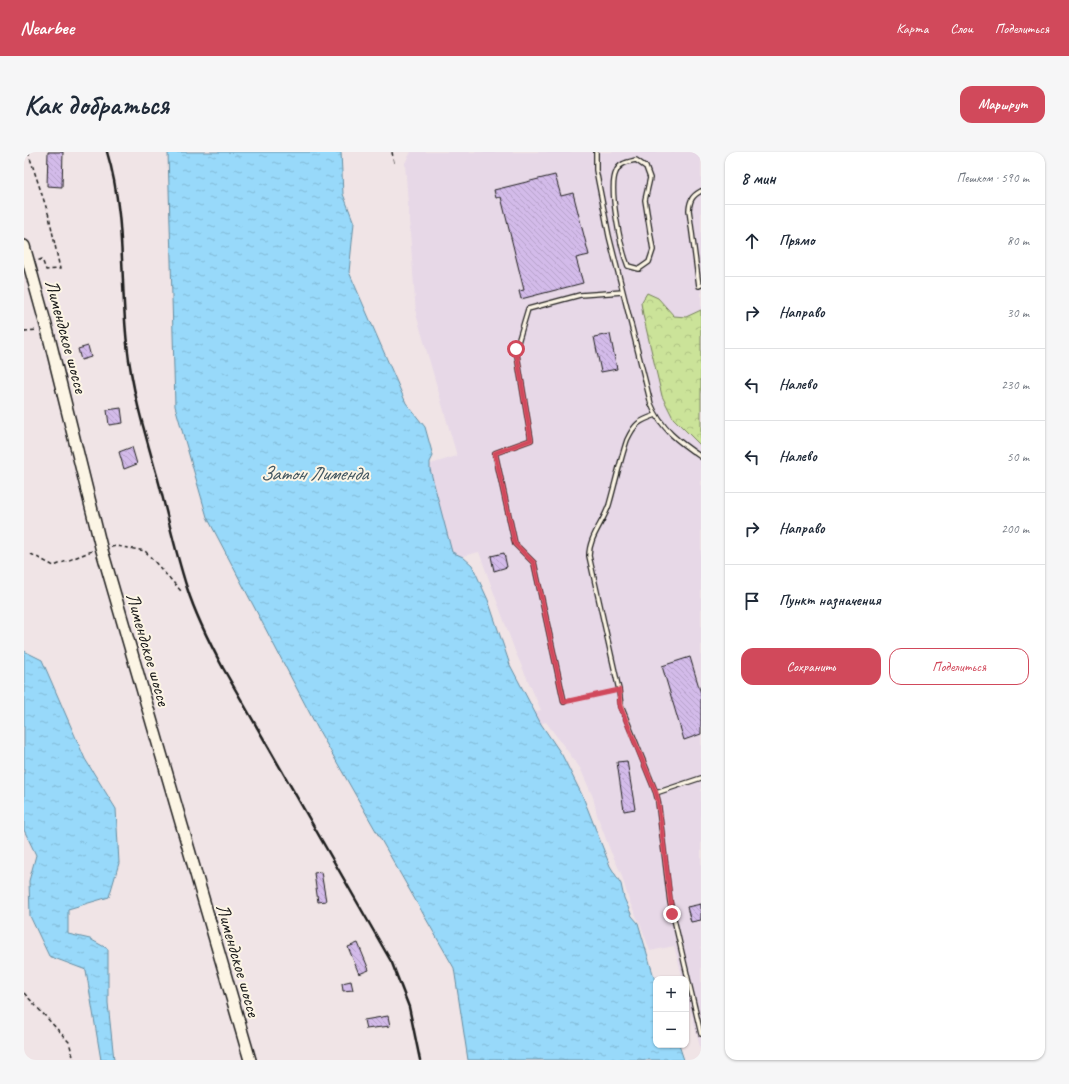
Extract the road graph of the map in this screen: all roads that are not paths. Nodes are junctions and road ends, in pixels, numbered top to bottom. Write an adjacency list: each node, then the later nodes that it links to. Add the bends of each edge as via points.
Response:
1 (596, 152): 6 (lane, via 596,170)
2 (650, 178): 2 (lane, via 646,167 636,160 624,162 616,171 613,182 623,255 628,266 639,269 649,262 652,250 645,200)
3 (701, 191): 5 (lane, via 692,198 689,210 699,286)
4 (24, 246): 13 (main road, Лимендское шоссе, via 101,547)
5 (701, 285)
6 (623, 292): 7 (lane); 9 (lane, via 580,295 528,309 516,349 531,440 495,453 515,544 534,563)
7 (656, 415): 8 (lane, via 660,423 675,438); 11 (lane, via 640,421 630,432 608,506 589,548 590,565 619,690 620,706)
8 (701, 457)
9 (564, 702)
10 (701, 778): 11 (lane)
11 (656, 793): 12 (lane, via 670,902)
12 (701, 1034)
13 (250, 1060)

